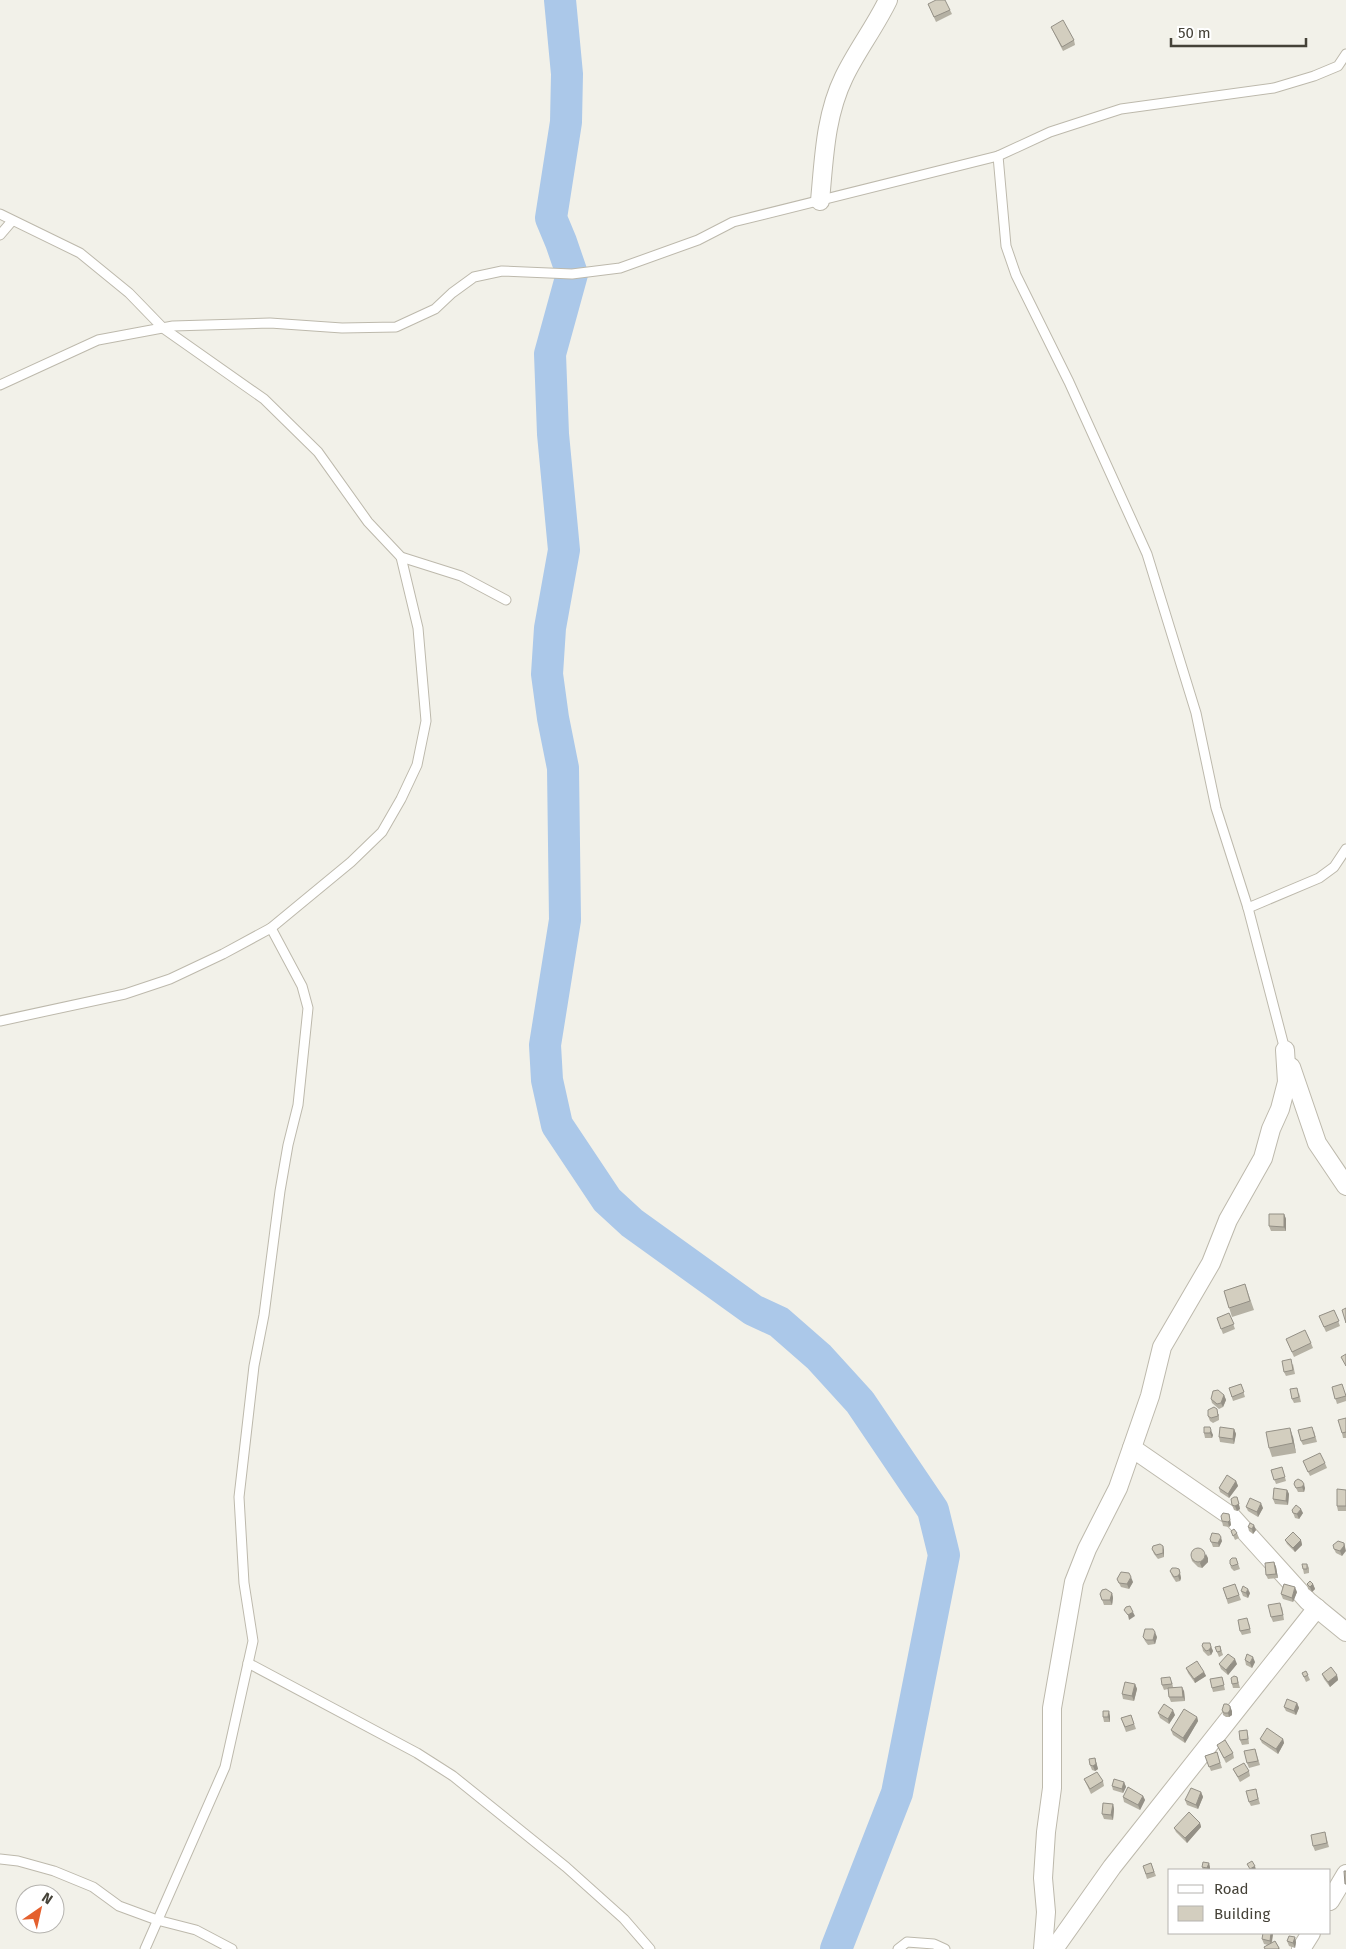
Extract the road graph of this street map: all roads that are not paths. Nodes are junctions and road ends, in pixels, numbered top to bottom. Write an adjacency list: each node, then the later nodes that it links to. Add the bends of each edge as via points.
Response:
1 (888, 0): 4 (street, via 843,78 829,118)
2 (1346, 54): 3 (lane, via 1338,66 1274,88 1121,109 1050,132)
3 (998, 156): 4 (lane); 13 (lane, via 1006,246 1016,275 1147,554 1196,713 1216,808)
4 (820, 201): 8 (lane, via 733,222 698,240 620,268 572,274 502,271 474,277 435,309 396,327 342,328 270,323)
5 (0, 214): 6 (lane)
6 (12, 221): 7 (lane); 8 (lane, via 80,253 129,293)
7 (0, 235)
8 (163, 328): 9 (lane, via 98,340); 10 (lane, via 264,399 318,452 368,522)
9 (0, 385)
10 (402, 557): 11 (lane, via 461,576); 14 (lane, via 418,628 424,677 426,721 417,765 382,832)
11 (506, 600)
12 (1346, 849): 13 (lane, via 1334,867 1318,878)
13 (1248, 908): 16 (lane)
14 (271, 928): 15 (lane, via 170,979 125,994); 21 (lane, via 302,986 308,1008 298,1104 280,1190 239,1497 244,1583 253,1641)
15 (0, 1021)
16 (1285, 1050): 17 (street, via 1317,1143); 18 (street, via 1287,1082 1263,1158 1228,1220 1211,1262 1162,1347)
17 (1346, 1186)
18 (1132, 1448): 19 (street, via 1232,1517); 32 (street, via 1118,1488 1074,1582 1060,1660 1052,1708 1052,1788 1046,1832)
19 (1317, 1608): 20 (street); 33 (street, via 1112,1868)
20 (1346, 1632)
21 (248, 1663): 25 (lane, via 225,1766); 29 (lane, via 417,1753 453,1776 566,1867 624,1919)
22 (0, 1859): 25 (lane, via 54,1871 93,1887 119,1906)
23 (1346, 1874): 24 (street)
24 (1331, 1898)
25 (157, 1920): 27 (lane); 28 (lane, via 196,1930)
26 (1310, 1934): 34 (street)
27 (145, 1949)
28 (232, 1949)
29 (650, 1949)
30 (898, 1949): 31 (lane, via 907,1942 934,1944)
31 (945, 1949)
32 (1043, 1949)
33 (1054, 1949)
34 (1301, 1949)

